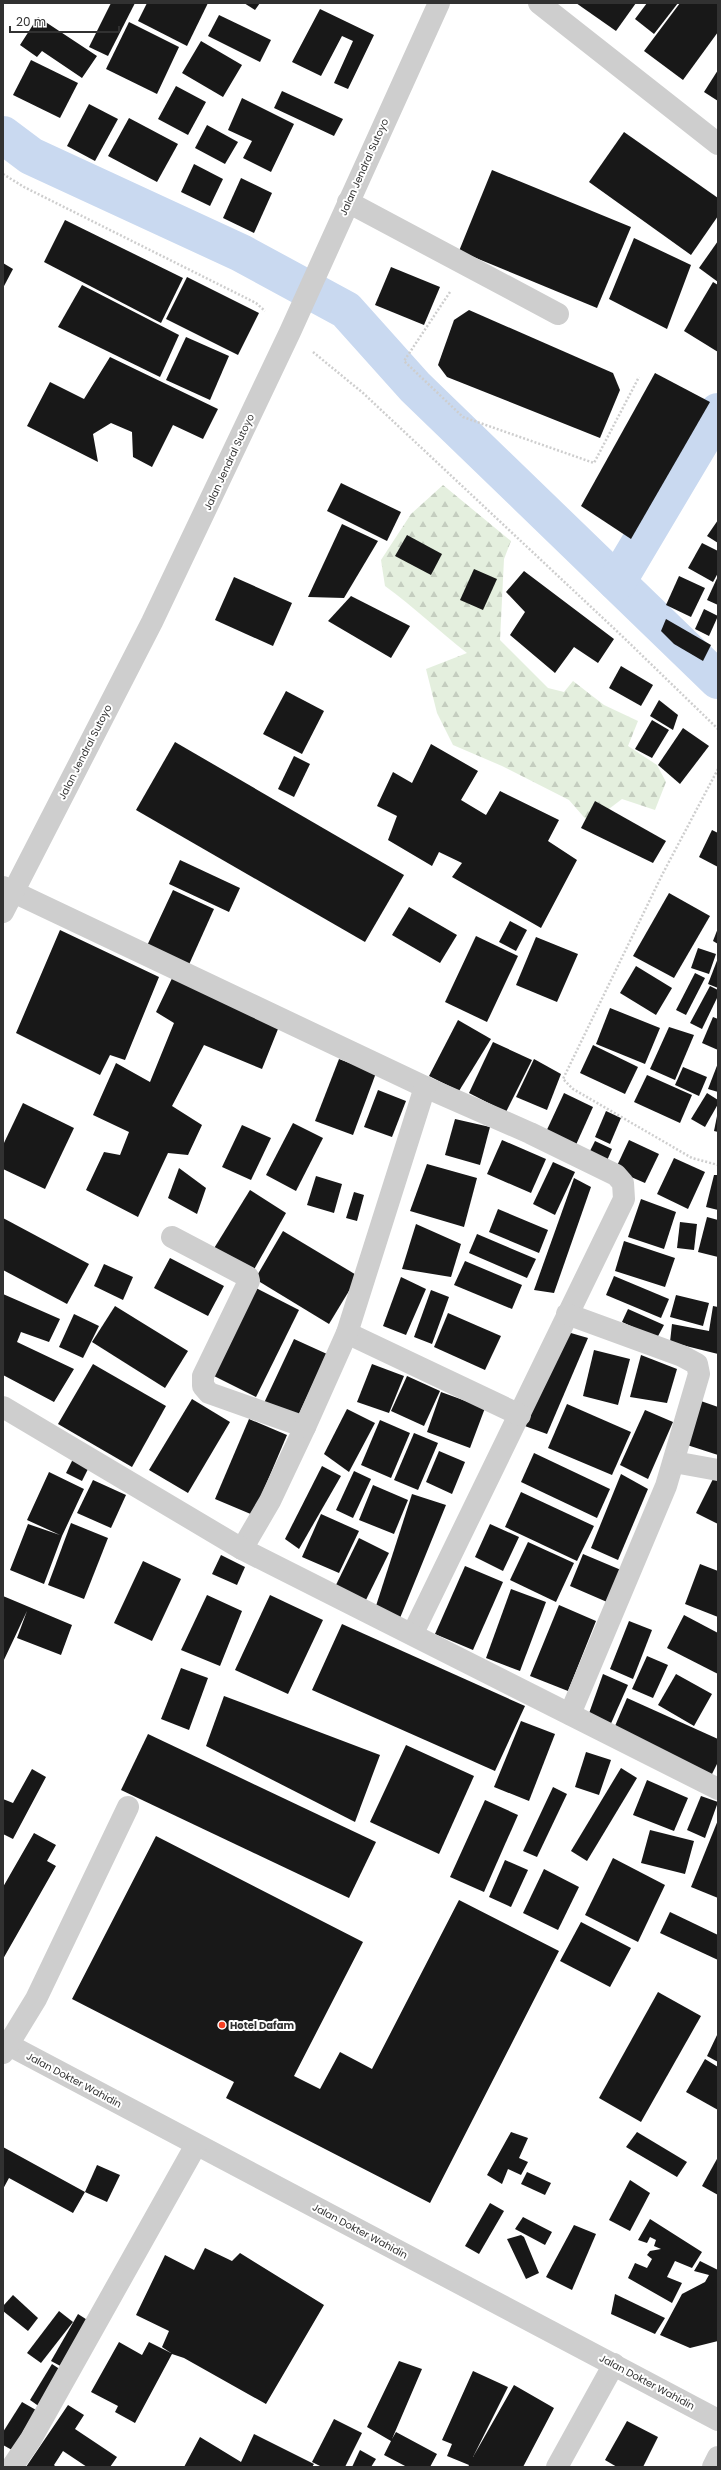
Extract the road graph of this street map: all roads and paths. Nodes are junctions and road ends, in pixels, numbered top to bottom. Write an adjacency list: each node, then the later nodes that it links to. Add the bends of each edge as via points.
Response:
1 (439, 3): 5 (street, Jalan Jendral Sutoyo)
2 (539, 3): 3 (street)
3 (718, 144)
4 (3, 174): 8 (path, via 24,187 256,303)
5 (348, 202): 6 (street); 8 (street, Jalan Jendral Sutoyo)
6 (468, 266): 7 (street); 9 (path, via 404,361 463,417 594,463)
7 (558, 314)
8 (290, 332): 10 (path, via 363,393); 12 (street, Jalan Jendral Sutoyo, via 152,622)
9 (639, 377)
10 (718, 729)
11 (718, 769): 15 (path, via 662,875 563,1079 573,1089 692,1158)
12 (8, 890): 13 (street, Jalan Jendral Sutoyo); 14 (street)
13 (3, 912)
14 (425, 1087): 17 (street, via 530,1133 616,1175 623,1183 624,1199); 18 (street)
15 (718, 1165)
16 (172, 1236): 21 (street, via 248,1277 203,1376 203,1386 209,1393)
17 (568, 1314): 20 (street); 22 (street, via 682,1356 697,1364 698,1380)
18 (347, 1334): 20 (street); 21 (street)
19 (3, 1407): 24 (street)
20 (520, 1415): 25 (street)
21 (305, 1427): 24 (street, via 270,1501)
22 (674, 1462): 23 (street); 26 (street)
23 (718, 1470)
24 (242, 1549): 25 (street)
25 (413, 1633): 26 (street)
26 (570, 1714): 27 (street)
27 (718, 1789)
28 (128, 1807): 29 (street, via 36,1999)
29 (5, 2047): 30 (street, Jalan Dokter Wahidin)
30 (196, 2145): 31 (street, Jalan Dokter Wahidin); 34 (street, via 31,2439)
31 (614, 2364): 32 (street, Jalan Dokter Wahidin); 35 (street)
32 (718, 2420)
33 (718, 2456): 36 (street)
34 (12, 2467)
35 (557, 2467)
36 (713, 2467)

